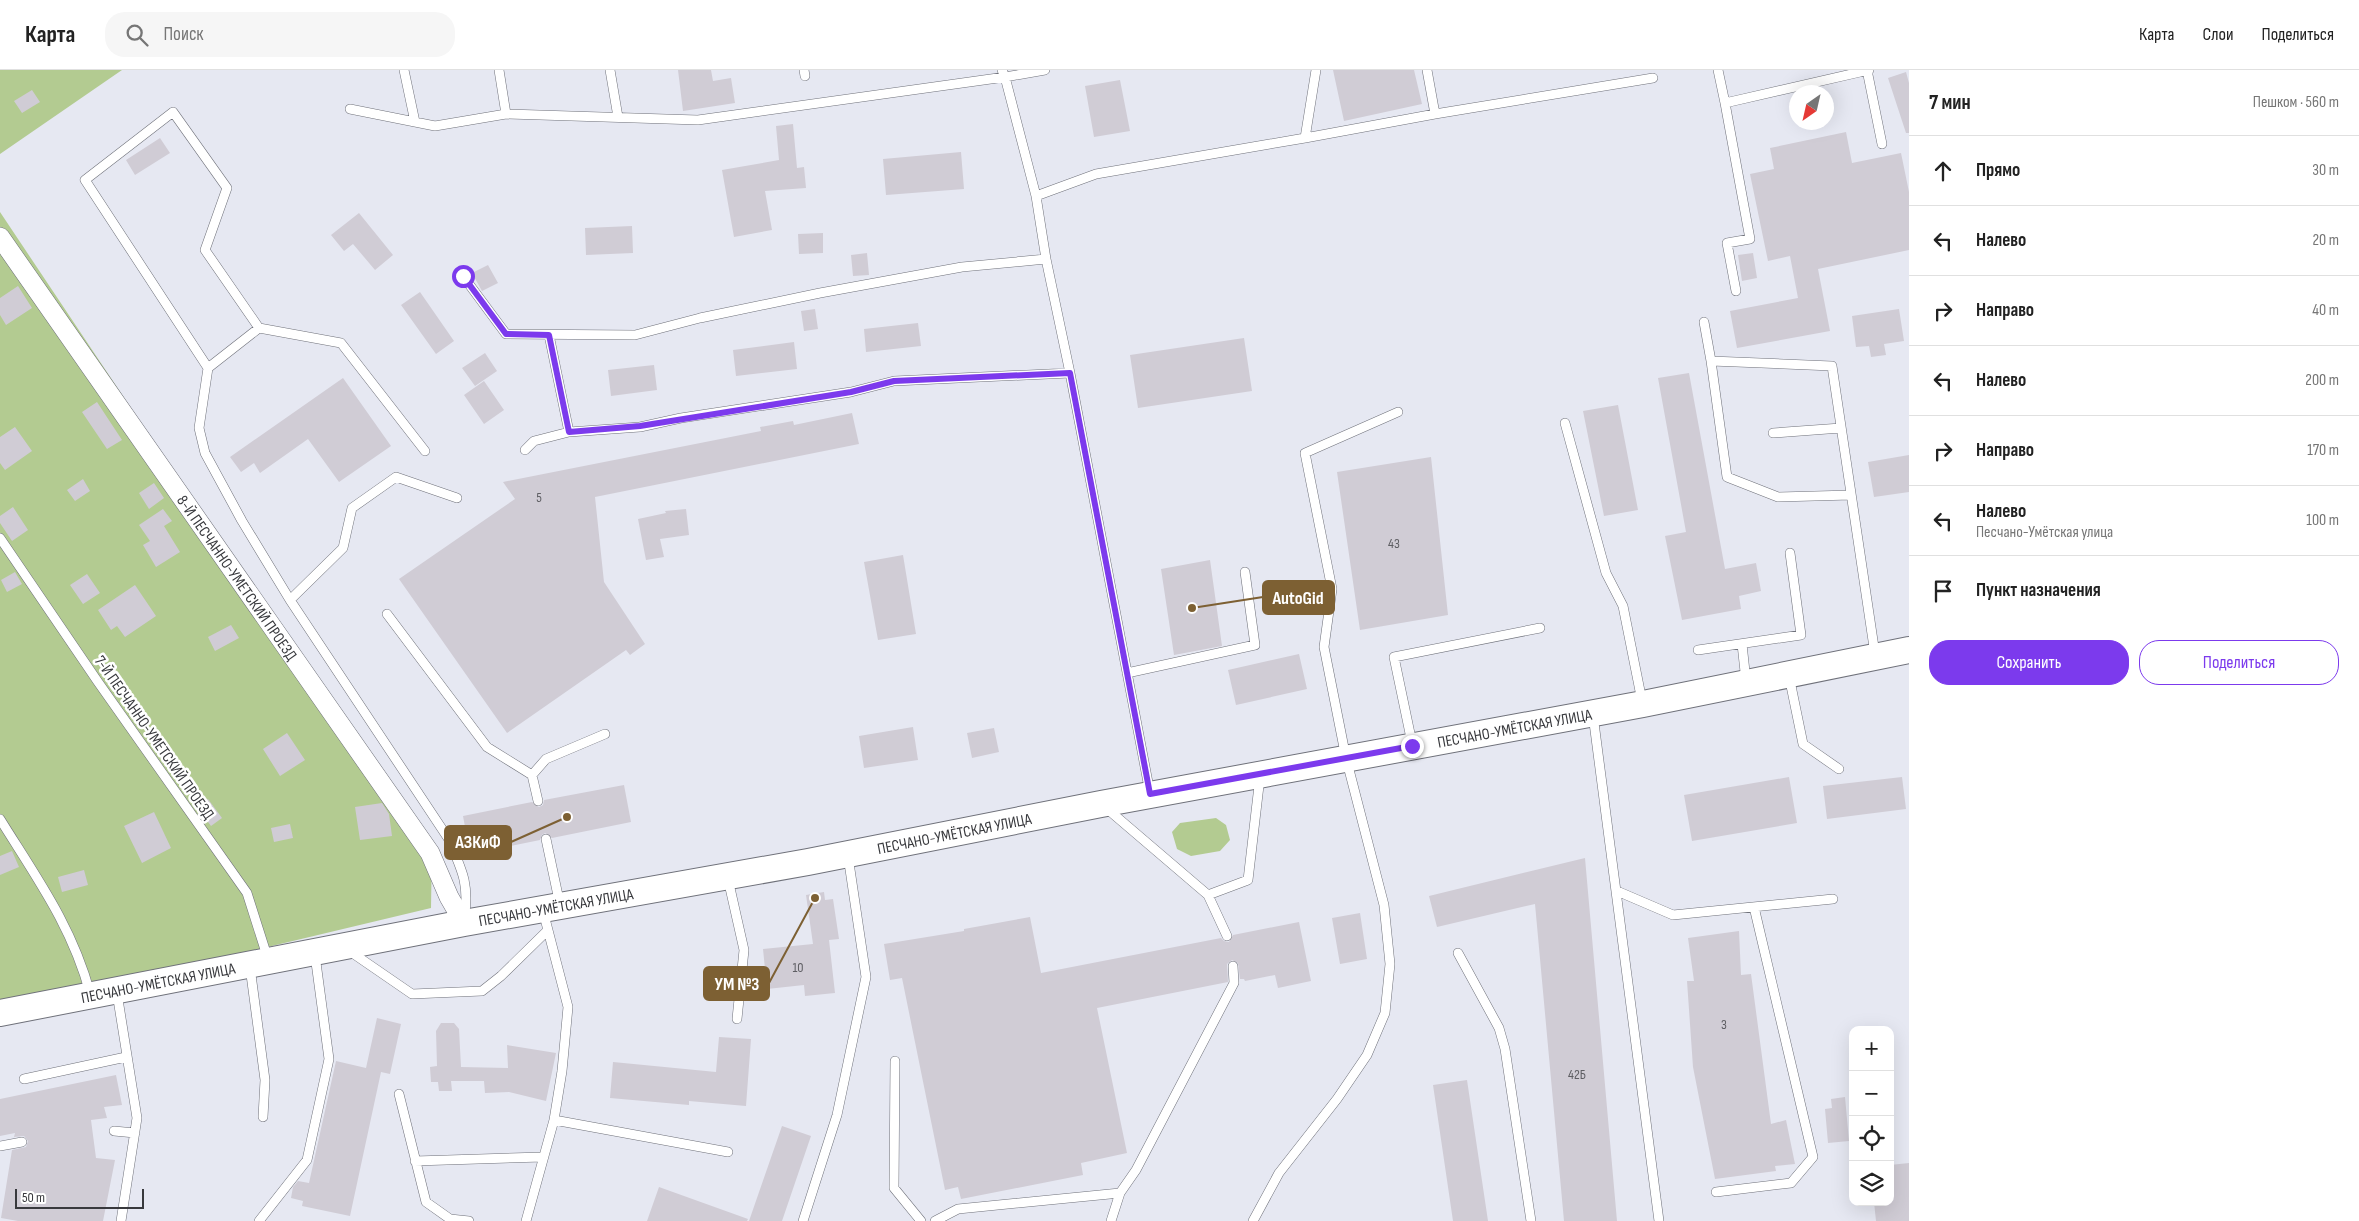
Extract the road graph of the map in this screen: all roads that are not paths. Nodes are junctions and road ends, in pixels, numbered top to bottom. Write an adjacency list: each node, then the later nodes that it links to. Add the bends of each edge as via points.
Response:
1 (404, 70): 17 (lane)
2 (499, 70): 14 (lane)
3 (610, 70): 16 (lane)
4 (1045, 70): 9 (lane)
5 (1316, 70): 18 (lane)
6 (1427, 70): 15 (lane)
7 (1718, 70): 12 (lane)
8 (1868, 70): 12 (lane); 19 (lane)
9 (1027, 72): 10 (lane)
10 (1004, 74): 16 (lane, via 698,120); 20 (lane)
11 (1653, 78): 15 (lane)
12 (1725, 103): 24 (lane, via 1750,239 1727,244)
13 (350, 109): 17 (lane)
14 (506, 114): 16 (lane); 17 (lane, via 435,126)
15 (1435, 114): 18 (lane)
16 (618, 117)
17 (415, 122)
18 (1304, 138): 20 (lane, via 1096,174)
19 (1882, 144)
20 (1036, 196): 22 (lane)
21 (0, 237): 73 (street, 8-Й ПЕСЧАННО-УМЕТСКИЙ ПРОЕЗД, via 430,853)
22 (1046, 259): 27 (lane, via 962,267 820,293 635,335); 30 (lane)
23 (463, 276): 27 (lane, via 506,334)
24 (1736, 291)
25 (1704, 322): 28 (lane)
26 (259, 328): 29 (lane); 29 (lane, via 204,250 227,188 172,112 85,180); 37 (lane, via 341,343)
27 (549, 335): 34 (lane)
28 (1711, 361): 33 (lane, via 1832,366); 38 (lane, via 1728,477 1778,497)
29 (208, 368): 43 (lane, via 199,428 205,454)
30 (1070, 373): 34 (lane, via 894,381 851,392 640,426); 50 (lane)
31 (1398, 412): 57 (lane, via 1305,453 1332,589 1324,647)
32 (1565, 423): 53 (lane, via 1606,573 1623,606)
33 (1841, 428): 35 (lane); 38 (lane)
34 (569, 432): 36 (lane, via 534,441)
35 (1773, 433)
36 (525, 450)
37 (425, 451)
38 (1851, 495): 49 (lane)
39 (456, 498): 43 (lane, via 396,477 352,508 343,548)
40 (0, 538): 78 (lane, 7-Й ПЕСЧАННО-УМЕТСКИЙ ПРОЕЗД, via 247,893)
41 (1790, 553): 46 (lane, via 1800,635)
42 (1245, 572): 50 (lane, via 1255,645)
43 (290, 600): 73 (lane, via 448,838 465,877)
44 (387, 614): 60 (lane, via 487,747)
45 (1540, 628): 56 (lane, via 1394,657)
46 (1742, 644): 47 (lane); 52 (lane)
47 (1698, 650)
48 (1909, 650): 49 (main road, ПЕСЧАНО-УМЁТСКАЯ УЛИЦА)
49 (1875, 657): 51 (main road, ПЕСЧАНО-УМЁТСКАЯ УЛИЦА)
50 (1127, 672): 61 (lane)
51 (1789, 674): 52 (main road, ПЕСЧАНО-УМЁТСКАЯ УЛИЦА); 58 (lane, via 1803,744)
52 (1746, 682): 53 (main road, ПЕСЧАНО-УМЁТСКАЯ УЛИЦА)
53 (1643, 704): 54 (main road, ПЕСЧАНО-УМЁТСКАЯ УЛИЦА)
54 (1592, 712): 56 (main road, ПЕСЧАНО-УМЁТСКАЯ УЛИЦА); 68 (lane)
55 (605, 734): 60 (lane, via 546,759)
56 (1412, 746): 57 (main road, ПЕСЧАНО-УМЁТСКАЯ УЛИЦА)
57 (1346, 758): 59 (main road, ПЕСЧАНО-УМЁТСКАЯ УЛИЦА); 107 (lane, via 1384,905 1390,964 1385,1012 1367,1055 1279,1173)
58 (1839, 769)
59 (1260, 774): 61 (main road, ПЕСЧАНО-УМЁТСКАЯ УЛИЦА); 69 (lane, via 1248,880)
60 (532, 775): 62 (lane)
61 (1150, 794): 63 (main road, ПЕСЧАНО-УМЁТСКАЯ УЛИЦА)
62 (538, 801)
63 (1101, 804): 66 (main road, ПЕСЧАНО-УМЁТСКАЯ УЛИЦА); 69 (lane)
64 (0, 819): 81 (lane, via 64,922)
65 (546, 839): 72 (lane)
66 (848, 854): 67 (main road, ПЕСЧАНО-УМЁТСКАЯ УЛИЦА); 103 (lane, via 866,977 837,1115)
67 (727, 877): 72 (main road, ПЕСЧАНО-УМЁТСКАЯ УЛИЦА); 83 (lane, via 744,950)
68 (1617, 891): 71 (lane, via 1674,914); 109 (lane)
69 (1208, 895): 74 (lane)
70 (1833, 899): 71 (lane)
71 (1754, 907): 97 (lane, via 1813,1157 1791,1183)
72 (550, 915): 73 (main road, ПЕСЧАНО-УМЁТСКАЯ УЛИЦА); 75 (lane, via 502,976 482,991 412,994); 89 (lane, via 568,1007)
73 (464, 923): 75 (main road, ПЕСЧАНО-УМЁТСКАЯ УЛИЦА)
74 (1227, 936)
75 (343, 946): 76 (main road, ПЕСЧАНО-УМЁТСКАЯ УЛИЦА)
76 (315, 952): 78 (main road, ПЕСЧАНО-УМЁТСКАЯ УЛИЦА); 100 (lane, via 329,1059 307,1160)
77 (1458, 953): 108 (lane, via 1498,1028 1505,1049)
78 (259, 963): 80 (main road, ПЕСЧАНО-УМЁТСКАЯ УЛИЦА); 88 (lane, 7-Й ПЕСЧАННО-УМЕТСКИЙ ПРОЕЗД)
79 (1232, 966): 98 (lane, via 1234,983 1136,1170)
80 (117, 990): 81 (main road, ПЕСЧАНО-УМЁТСКАЯ УЛИЦА); 84 (lane)
81 (91, 996): 82 (main road, ПЕСЧАНО-УМЁТСКАЯ УЛИЦА)
82 (0, 1013)
83 (737, 1019)
84 (126, 1057): 86 (lane); 91 (lane, via 137,1118)
85 (895, 1061): 104 (lane, via 894,1188)
86 (24, 1079)
87 (399, 1094): 96 (lane)
88 (263, 1117)
89 (554, 1120): 94 (lane); 95 (lane)
90 (114, 1131): 91 (lane)
91 (135, 1133): 99 (lane)
92 (22, 1142): 93 (lane)
93 (0, 1146)
94 (728, 1152)
95 (543, 1157): 96 (lane); 102 (lane)
96 (415, 1161): 101 (lane, via 426,1202 450,1219)
97 (1716, 1192)
98 (1120, 1193): 105 (lane, via 958,1209); 106 (lane)
99 (121, 1221)
100 (259, 1221)
101 (469, 1221)
102 (526, 1221)
103 (803, 1221)
104 (921, 1221)
105 (935, 1221)
106 (1111, 1221)
107 (1252, 1221)
108 (1530, 1221)
109 (1659, 1221)

